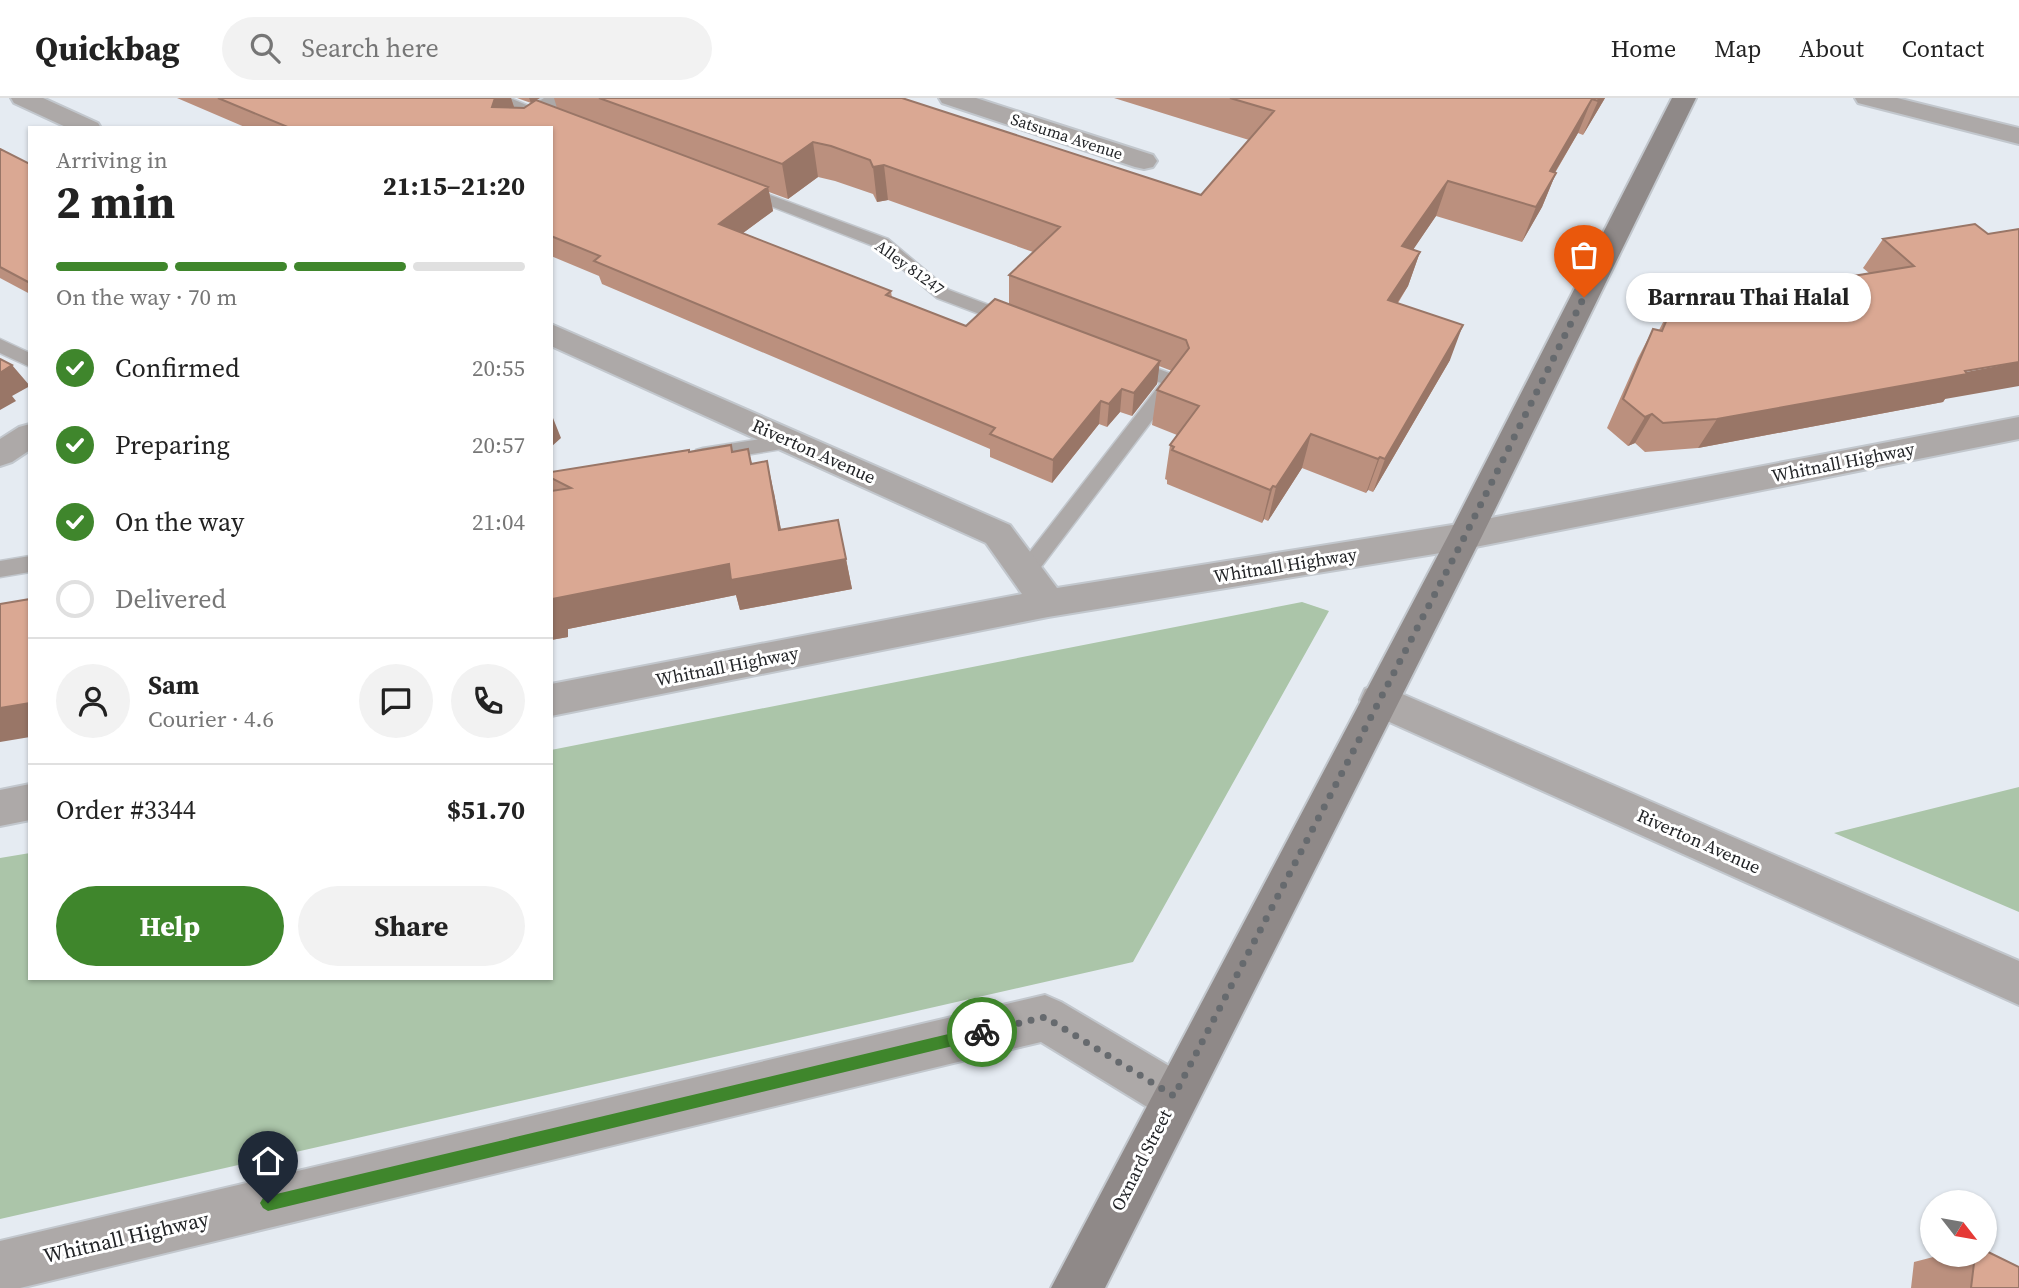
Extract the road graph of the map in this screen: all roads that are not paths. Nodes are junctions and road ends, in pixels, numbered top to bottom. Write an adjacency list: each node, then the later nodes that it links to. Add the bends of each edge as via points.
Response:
1 (23, 98): 8 (street)
2 (497, 98): 7 (lane)
3 (951, 98): 11 (street, Satsuma Avenue)
4 (1684, 98): 23 (main road, Oxnard Street)
5 (1867, 98): 10 (street)
6 (562, 110): 7 (street)
7 (538, 113): 9 (street)
8 (85, 126)
9 (517, 126)
10 (2019, 136)
11 (1144, 161)
12 (729, 185): 13 (lane, Alley 81247, via 882,243 943,294)
13 (1032, 328)
14 (553, 335): 20 (street, Riverton Avenue)
15 (0, 345): 17 (lane)
16 (1109, 357): 26 (lane, via 1173,381)
17 (28, 360)
18 (2019, 428): 23 (street, Whitnall Highway)
19 (28, 436): 21 (street)
20 (793, 440): 22 (lane); 26 (street, Riverton Avenue, via 998,534)
21 (0, 454)
22 (685, 458)
23 (1465, 536): 27 (street, Whitnall Highway); 29 (main road, Oxnard Street)
24 (28, 564): 25 (lane)
25 (0, 569)
26 (1025, 573): 27 (street, Riverton Avenue)
27 (1048, 603): 28 (street, Whitnall Highway)
28 (553, 700)
29 (1380, 700): 32 (street, Riverton Avenue); 33 (main road, Oxnard Street)
30 (28, 802): 31 (street)
31 (0, 808)
32 (2019, 983)
33 (1174, 1096): 34 (street, Whitnall Highway, via 1045,1017); 35 (main road, Oxnard Street)
34 (0, 1267)
35 (1077, 1288)

